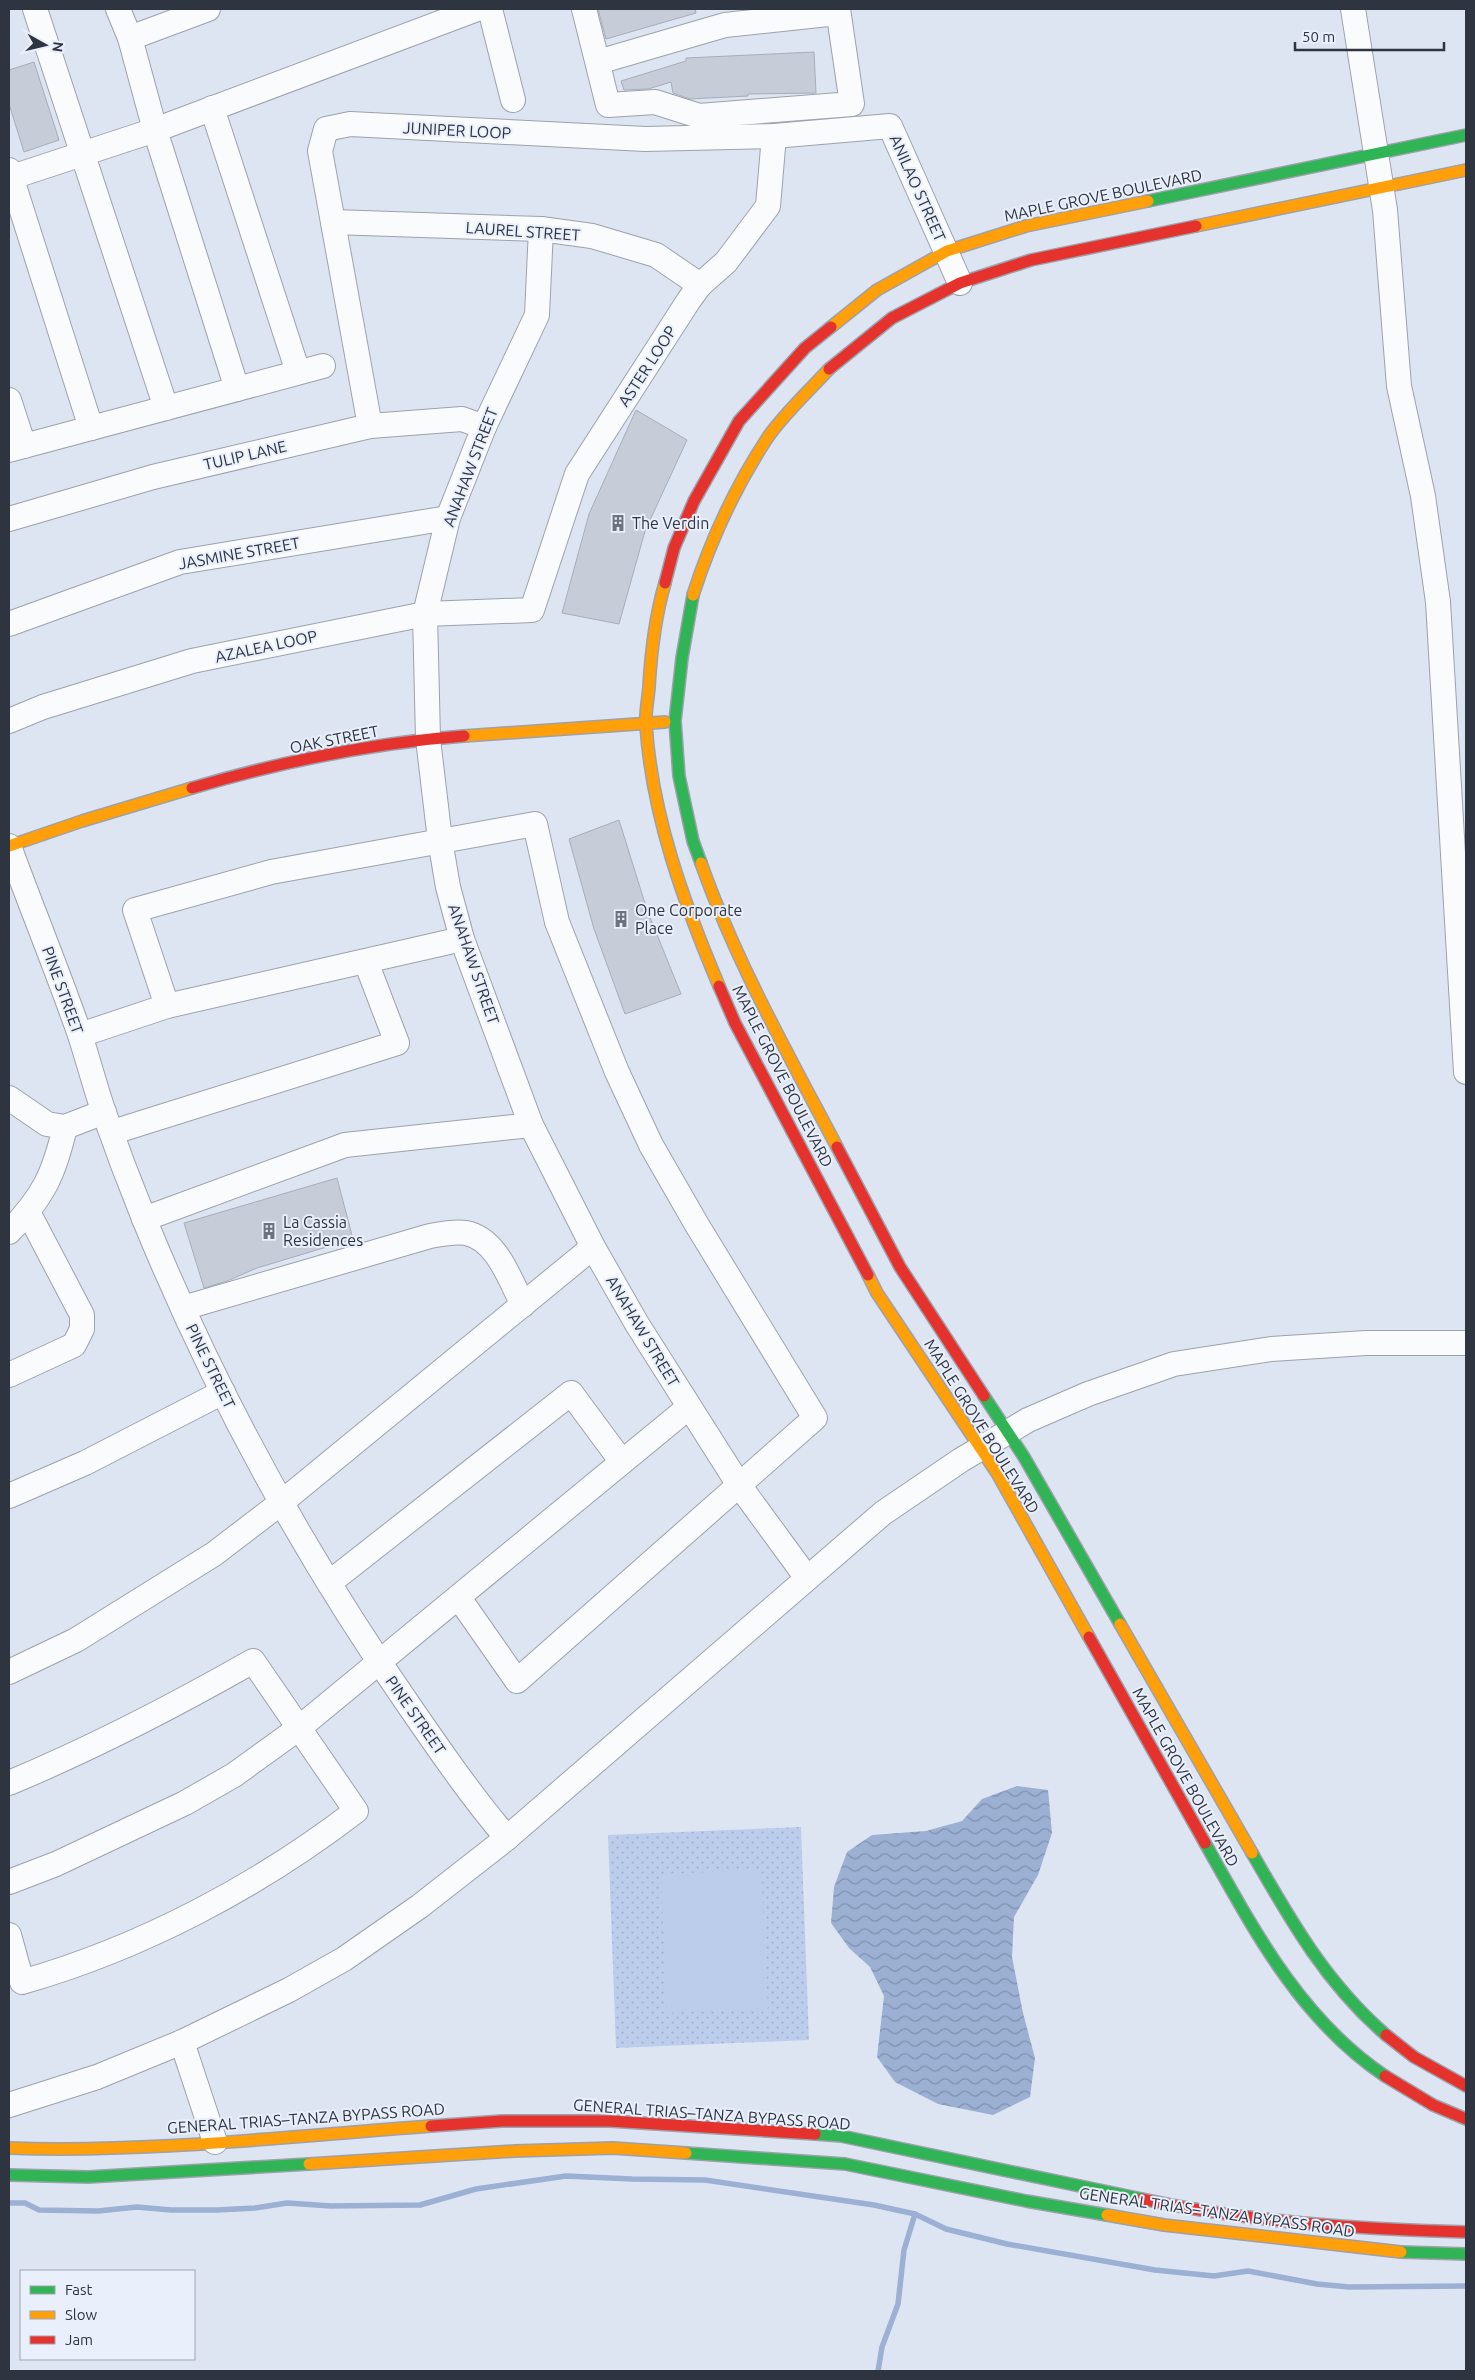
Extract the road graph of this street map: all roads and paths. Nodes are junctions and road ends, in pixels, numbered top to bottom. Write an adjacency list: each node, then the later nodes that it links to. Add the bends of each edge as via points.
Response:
1 (35, 9): 17 (street)
2 (118, 9): 9 (street)
3 (208, 9): 9 (street)
4 (477, 9): 12 (street)
5 (490, 9): 11 (street)
6 (584, 9): 10 (street)
7 (1353, 9): 18 (street)
8 (838, 11): 10 (street, via 725,25); 10 (street, via 852,104 699,116 655,102 608,105)
9 (130, 38): 14 (street)
10 (598, 62)
11 (513, 100)
12 (212, 108): 14 (street); 28 (street)
13 (890, 126): 16 (street, JUNIPER LOOP); 24 (street, ANILAO STREET)
14 (155, 130): 17 (street); 29 (street)
15 (1466, 135): 18 (street, MAPLE GROVE BOULEVARD)
16 (774, 136): 22 (street, JUNIPER LOOP, via 645,139 350,124 326,129 320,152); 26 (street, ASTER LOOP, via 768,206 726,262)
17 (83, 153): 20 (street); 31 (street)
18 (1376, 154): 21 (street); 24 (street, MAPLE GROVE BOULEVARD, via 1026,226)
19 (1466, 170): 21 (street, MAPLE GROVE BOULEVARD)
20 (10, 175): 34 (street)
21 (1381, 188): 25 (street, MAPLE GROVE BOULEVARD, via 1031,260); 51 (street, via 1399,386 1422,496 1438,602)
22 (333, 222): 23 (street, LAUREL STREET); 32 (street, JUNIPER LOOP)
23 (541, 229): 26 (street, LAUREL STREET, via 592,236 656,255); 33 (street, ANAHAW STREET, via 537,315)
24 (947, 251): 25 (street, ANILAO STREET); 43 (street, MAPLE GROVE BOULEVARD, via 877,290 812,342 739,421 694,500 674,548 660,600 651,654)
25 (960, 283): 42 (street, MAPLE GROVE BOULEVARD, via 892,318 829,369 769,436 724,512 705,558 690,606)
26 (700, 286): 38 (street, ASTER LOOP, via 577,474)
27 (323, 366): 28 (street)
28 (298, 372): 29 (street)
29 (237, 389): 31 (street)
30 (9, 400): 35 (street)
31 (166, 408): 34 (street)
32 (370, 426): 33 (street, TULIP LANE, via 462,419); 37 (street, TULIP LANE, via 153,477)
33 (484, 427): 36 (street, ANAHAW STREET)
34 (91, 428): 35 (street)
35 (16, 448)
36 (448, 518): 39 (street, ANAHAW STREET); 40 (street, JASMINE STREET, via 180,562)
37 (9, 519)
38 (532, 610): 39 (street, AZALEA LOOP)
39 (426, 614): 41 (street, AZALEA LOOP, via 192,661 43,707); 44 (street, ANAHAW STREET)
40 (9, 624)
41 (9, 721)
42 (675, 721): 43 (street, OAK STREET); 66 (street, MAPLE GROVE BOULEVARD, via 679,776 693,841 720,917 900,1267)
43 (646, 723): 44 (street, OAK STREET); 67 (street, MAPLE GROVE BOULEVARD, via 652,781 668,848 695,929 735,1023 877,1293)
44 (428, 739): 45 (street, ANAHAW STREET); 46 (street, OAK STREET, via 324,756 224,779)
45 (440, 840): 47 (street, ANAHAW STREET); 49 (street, via 271,872 135,910); 69 (street, via 535,824 557,922 617,1072 648,1137 697,1225 815,1418)
46 (9, 846): 50 (street, PINE STREET)
47 (462, 940): 48 (street); 54 (street, ANAHAW STREET)
48 (366, 962): 49 (street); 53 (street, via 397,1043)
49 (167, 1006): 50 (street)
50 (80, 1035): 53 (street, PINE STREET)
51 (1466, 1072)
52 (9, 1098): 55 (street, via 47,1124)
53 (108, 1122): 55 (street); 57 (street, PINE STREET)
54 (531, 1125): 57 (street, via 346,1145); 59 (street, ANAHAW STREET)
55 (64, 1127): 56 (street, via 57,1162)
56 (28, 1212): 58 (street); 63 (street, via 82,1315 82,1329 74,1345)
57 (144, 1219): 61 (street, PINE STREET)
58 (9, 1232)
59 (593, 1247): 60 (street); 65 (street, ANAHAW STREET)
60 (523, 1305): 61 (street, via 494,1251 483,1240 466,1233 449,1233); 71 (street)
61 (183, 1308): 64 (street, PINE STREET)
62 (1466, 1343): 66 (street, via 1366,1343 1272,1349 1174,1364 1057,1406)
63 (9, 1375)
64 (223, 1392): 70 (street, via 85,1463); 71 (street, PINE STREET)
65 (689, 1407): 68 (street); 69 (street, ANAHAW STREET)
66 (1008, 1432): 67 (street); 83 (street, MAPLE GROVE BOULEVARD, via 1316,1961 1357,2009 1396,2045)
67 (980, 1448): 72 (street, via 883,1514); 85 (street, MAPLE GROVE BOULEVARD, via 1264,1948 1289,1985 1312,2013 1363,2062 1402,2089)
68 (622, 1462): 73 (street, via 571,1393); 74 (street)
69 (739, 1485): 72 (street, ANAHAW STREET); 74 (street, via 517,1681)
70 (9, 1496)
71 (282, 1502): 73 (street, PINE STREET); 76 (street, via 214,1554 157,1591 76,1640)
72 (807, 1578): 79 (street)
73 (329, 1583): 75 (street, PINE STREET)
74 (459, 1598): 75 (street)
75 (379, 1662): 77 (street); 79 (street, PINE STREET, via 475,1801)
76 (9, 1672)
77 (299, 1728): 78 (street, via 253,1661 108,1738); 80 (street, via 234,1775 185,1803 56,1864); 81 (street, via 356,1811 320,1838 232,1893 104,1954 56,1972 22,1982)
78 (9, 1782)
79 (507, 1838): 82 (street, via 420,1906 344,1959 289,1990)
80 (9, 1882)
81 (9, 1935)
82 (182, 2042): 84 (street, via 97,2077); 86 (street)
83 (1466, 2086)
84 (9, 2105)
85 (1466, 2119)
86 (215, 2142): 87 (street, GENERAL TRIAS–TANZA BYPASS ROAD, via 67,2150); 89 (street, GENERAL TRIAS–TANZA BYPASS ROAD, via 502,2121 609,2121 841,2136 1188,2209 1373,2229)
87 (9, 2148)
88 (9, 2175): 90 (street, GENERAL TRIAS–TANZA BYPASS ROAD, via 88,2177 613,2148 845,2164 1164,2225 1382,2251)
89 (1466, 2232)
90 (1466, 2254)

